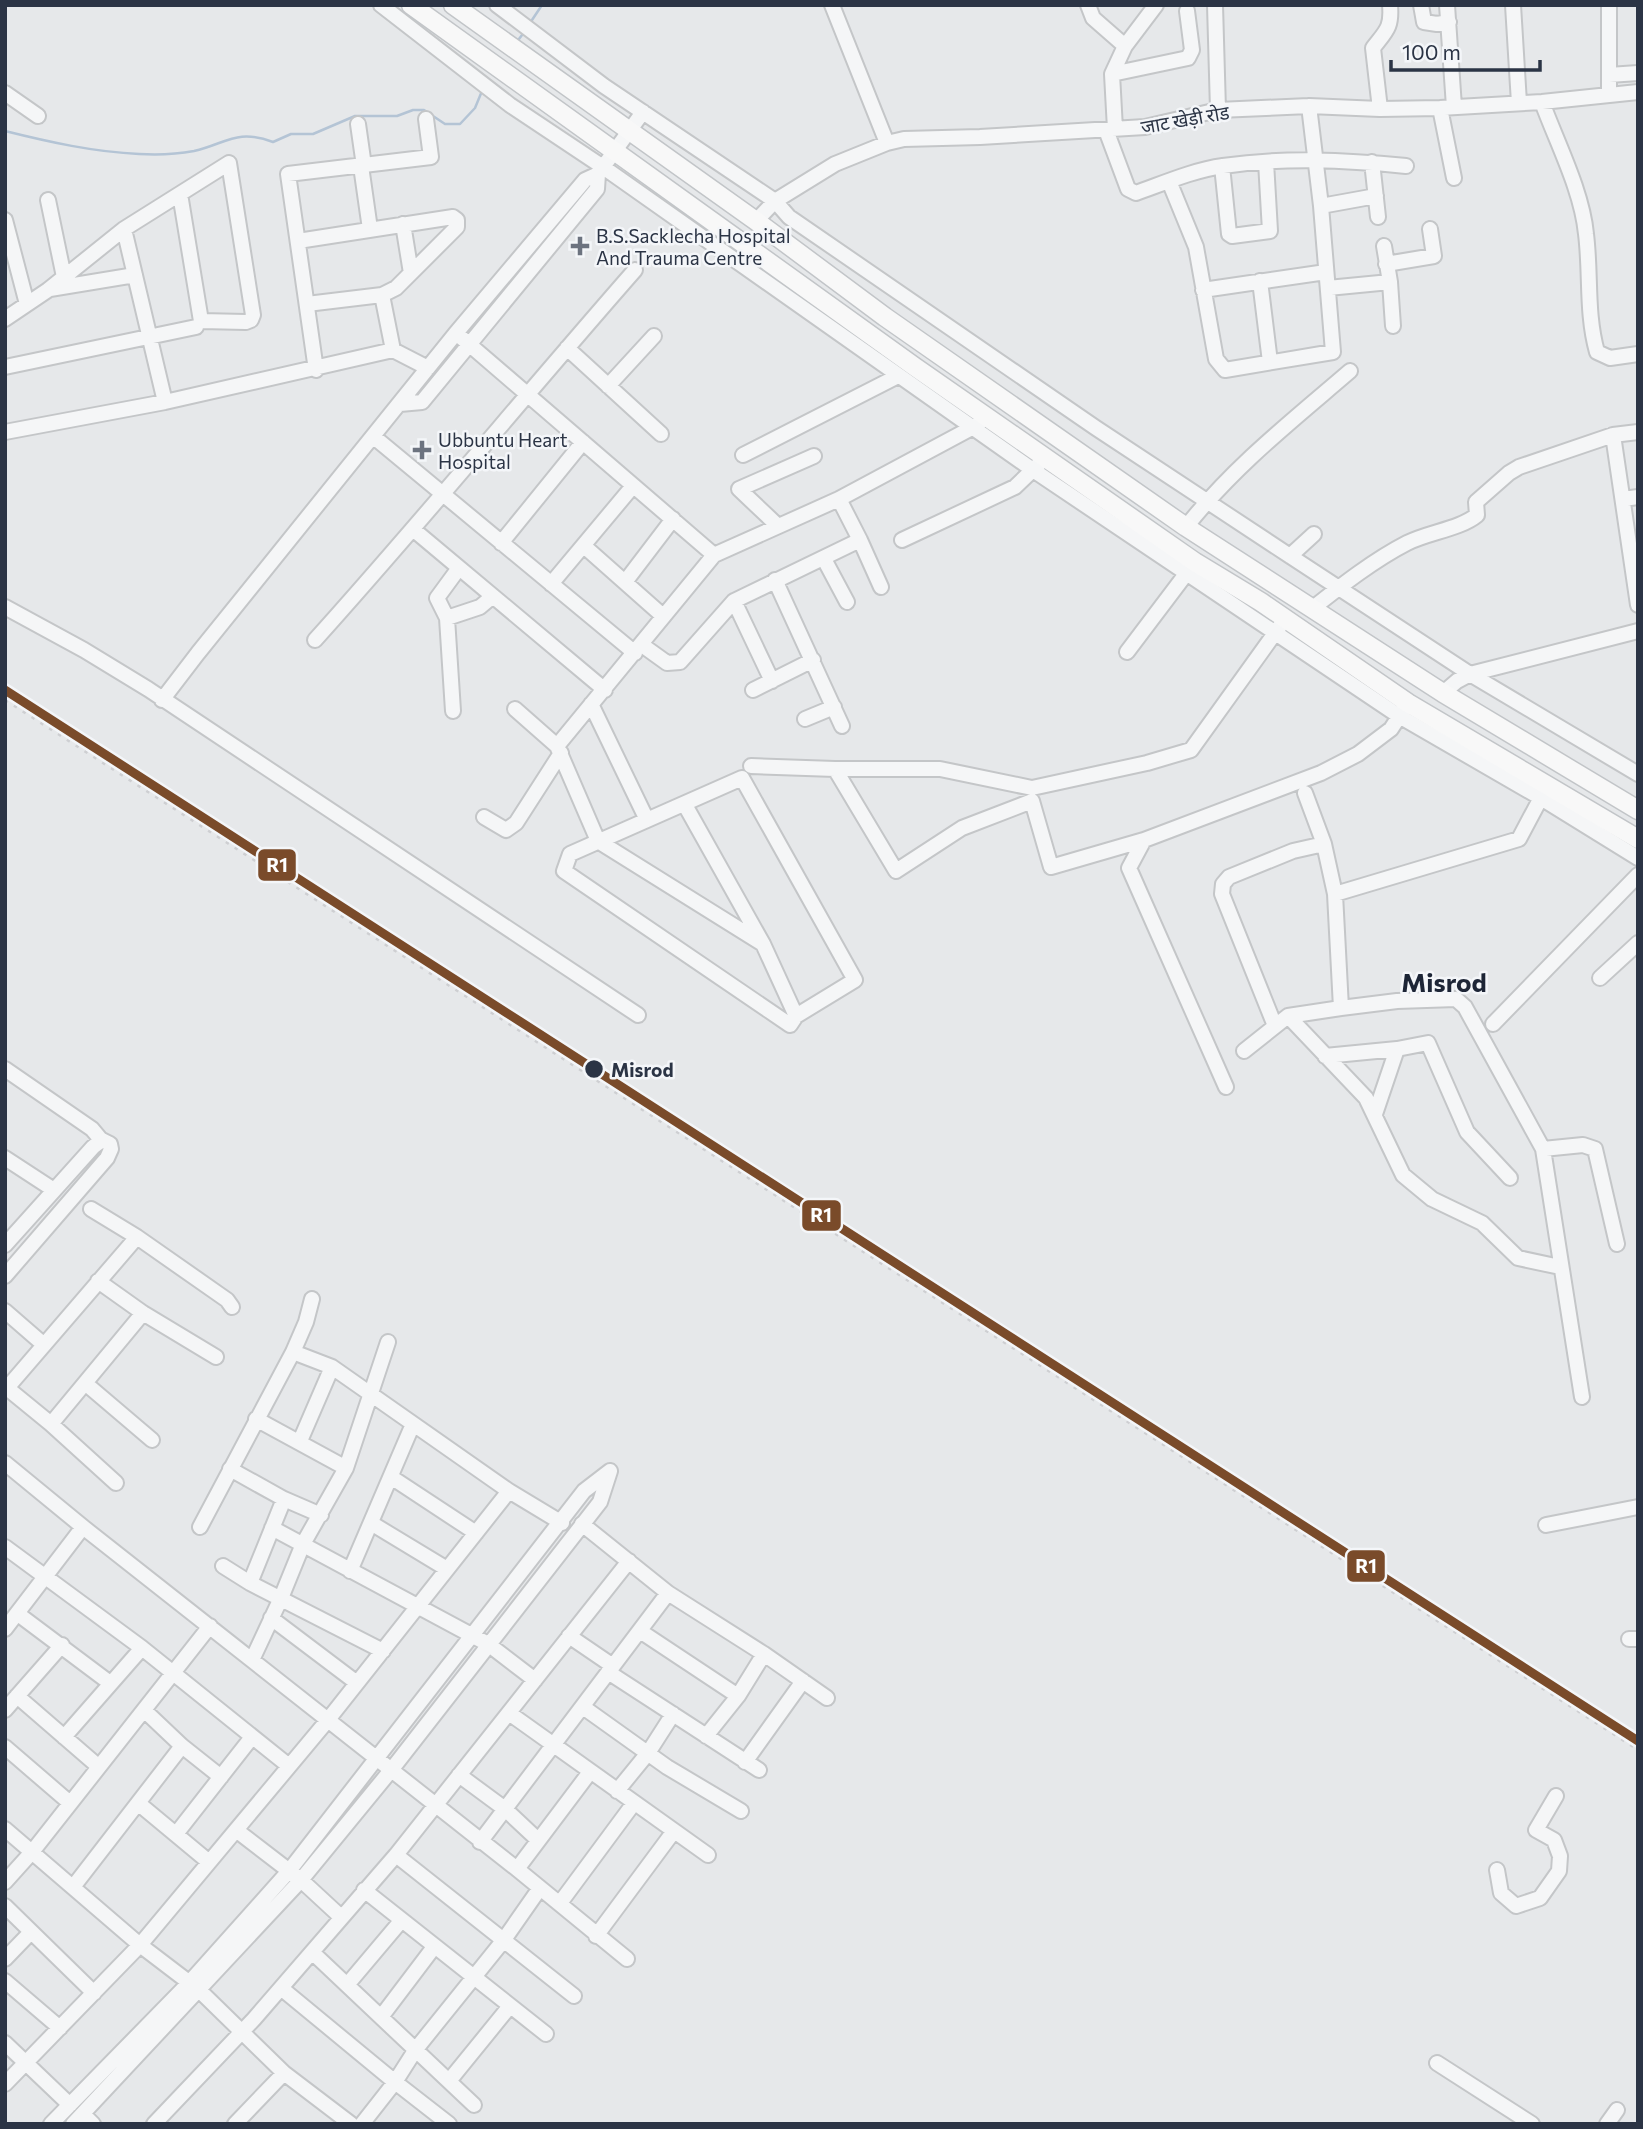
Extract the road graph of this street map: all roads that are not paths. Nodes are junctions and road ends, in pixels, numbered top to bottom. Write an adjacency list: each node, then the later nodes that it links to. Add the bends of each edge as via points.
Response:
1 (381, 5): 43 (street)
2 (411, 5): 36 (main road)
3 (453, 5): 34 (main road)
4 (497, 5): 29 (street)
5 (832, 5): 35 (street)
6 (1088, 5): 16 (street, via 1093,18)
7 (1156, 5): 16 (street)
8 (1215, 5): 28 (street)
9 (1390, 5): 27 (street, via 1390,23 1373,48)
10 (1421, 5): 15 (street, via 1424,22)
11 (1447, 5): 15 (street)
12 (1513, 5): 24 (street)
13 (1609, 5): 19 (street)
14 (1187, 11): 18 (street, via 1192,50 1188,58)
15 (1448, 22): 26 (street)
16 (1125, 46): 18 (street)
17 (1638, 74): 19 (street)
18 (1112, 75): 33 (street)
19 (1609, 75): 22 (street)
20 (1638, 92): 22 (street, जाट खेड़ी रोड)
21 (5, 93): 30 (street)
22 (1609, 95): 23 (street, जाट खेड़ी रोड)
23 (1542, 102): 24 (street, जाट खेड़ी रोड); 83 (street, via 1579,201 1597,352 1610,358)
24 (1519, 103): 26 (street, जाट खेड़ी रोड)
25 (1309, 106): 27 (street, जाट खेड़ी रोड); 28 (street, जाट खेड़ी रोड); 37 (street)
26 (1447, 107): 27 (street, जाट खेड़ी रोड); 44 (street)
27 (1380, 109)
28 (1218, 110): 33 (street, जाट खेड़ी रोड)
29 (643, 112): 34 (street); 49 (street)
30 (38, 116)
31 (426, 119): 40 (street, via 431,156)
32 (358, 124): 40 (street)
33 (1110, 130): 35 (street, जाट खेड़ी रोड); 45 (street, via 1131,192)
34 (628, 132): 36 (street); 53 (main road)
35 (887, 143): 49 (street, जाट खेड़ी रोड, via 835,164)
36 (615, 150): 43 (street); 94 (main road)
37 (1316, 159): 38 (street); 39 (street); 50 (street)
38 (1266, 162): 41 (street); 41 (street, via 1270,231 1231,236)
39 (1372, 162): 42 (street); 47 (street)
40 (363, 166): 56 (street); 58 (street, via 288,174)
41 (1222, 166): 45 (street)
42 (1406, 166)
43 (601, 171): 77 (street, via 585,180); 80 (street, via 597,189); 89 (street)
44 (1454, 178)
45 (1169, 181): 70 (street, via 1196,247)
46 (180, 194): 46 (street, via 229,163 253,314 246,323 201,321); 55 (street)
47 (1376, 196): 50 (street); 51 (street)
48 (48, 201): 65 (street)
49 (775, 201): 53 (street, जाट खेड़ी रोड); 108 (street, via 789,217 862,268)
50 (1321, 206): 62 (street)
51 (1378, 217)
52 (5, 220): 72 (street)
53 (756, 222): 111 (main road)
54 (403, 224): 56 (street); 63 (street); 63 (street, via 453,216 457,220 457,227)
55 (124, 229): 64 (street); 65 (street)
56 (370, 229): 58 (street)
57 (1430, 229): 60 (street, via 1434,256)
58 (298, 241): 73 (street)
59 (1384, 246): 60 (street)
60 (1387, 264): 67 (street)
61 (635, 271): 81 (street)
62 (1326, 272): 66 (street); 68 (street)
63 (411, 273): 71 (street)
64 (135, 275): 69 (street); 79 (street)
65 (64, 277): 69 (street)
66 (1260, 281): 70 (street); 84 (street)
67 (1390, 282): 68 (street); 75 (street)
68 (1328, 288): 84 (street, via 1333,352)
69 (48, 290): 72 (street)
70 (1203, 290): 84 (street, via 1216,359 1225,370)
71 (383, 295): 73 (street); 82 (street)
72 (27, 304): 74 (street)
73 (307, 304): 87 (street)
74 (5, 319)
75 (1394, 326)
76 (196, 327): 79 (street)
77 (456, 333): 80 (street); 86 (street)
78 (654, 336): 90 (street)
79 (149, 337): 85 (street); 92 (street)
80 (469, 344): 91 (street); 93 (street, via 422,401)
81 (567, 348): 90 (street); 91 (street)
82 (393, 350): 86 (street); 87 (street)
83 (1638, 354)
84 (1270, 362)
85 (5, 367)
86 (428, 368): 93 (street)
87 (316, 370): 92 (street)
88 (1350, 371): 108 (street)
89 (898, 376): 94 (street); 101 (street)
90 (608, 386): 97 (street)
91 (526, 394): 100 (street); 105 (street)
92 (165, 402): 95 (street)
93 (400, 404): 99 (street)
94 (981, 423): 103 (main road); 107 (street)
95 (5, 432)
96 (1638, 432): 98 (street)
97 (661, 434)
98 (1614, 435): 106 (street); 127 (street, via 1519,467 1476,502 1477,515 1466,524 1407,543)
99 (374, 437): 105 (street); 147 (street)
100 (583, 442): 104 (street); 116 (street)
101 (743, 455)
102 (814, 456): 110 (street, via 739,489)
103 (1039, 464): 115 (street, via 1015,487); 122 (main road)
104 (634, 486): 109 (street); 117 (street)
105 (443, 495): 112 (street); 116 (street)
106 (1630, 498): 131 (street)
107 (839, 499): 110 (street); 114 (street)
108 (1207, 500): 111 (street); 119 (street)
109 (673, 519): 118 (street); 124 (street)
110 (778, 526): 118 (street)
111 (1186, 527): 133 (main road)
112 (414, 530): 121 (street); 138 (street)
113 (1314, 534): 119 (street)
114 (860, 540): 120 (street); 126 (street)
115 (902, 540)
116 (501, 542): 125 (street)
117 (584, 545): 124 (street); 125 (street)
118 (714, 555): 134 (street)
119 (1290, 556): 127 (street)
120 (824, 559): 123 (street); 130 (street)
121 (460, 568): 128 (street); 135 (street, via 438,598)
122 (1191, 568): 136 (main road, via 1261,601); 140 (street)
123 (775, 580): 129 (street); 141 (street)
124 (625, 582): 134 (street)
125 (551, 584): 139 (street)
126 (881, 587)
127 (1340, 587): 133 (street); 142 (street)
128 (493, 596): 135 (street, via 480,607); 144 (street)
129 (734, 601): 139 (street, via 680,662 667,663); 143 (street)
130 (847, 602)
131 (1638, 605)
132 (5, 607): 147 (street)
133 (1313, 608): 146 (main road)
134 (663, 616): 139 (street)
135 (447, 618): 152 (street)
136 (1280, 626): 151 (main road); 157 (street, via 1191,750 1032,788 940,769)
137 (1638, 631): 142 (street)
138 (315, 640)
139 (638, 649): 144 (street)
140 (1127, 652)
141 (814, 660): 143 (street); 149 (street)
142 (1470, 674): 146 (street); 158 (street)
143 (772, 681): 145 (street)
144 (605, 690): 148 (street)
145 (753, 690)
146 (1443, 693): 162 (main road)
147 (162, 700): 176 (street)
148 (591, 704): 155 (street); 164 (street)
149 (834, 707): 153 (street); 154 (street)
150 (515, 709): 155 (street)
151 (1404, 710): 159 (main road); 166 (street, via 1391,729 1358,754 1321,773)
152 (453, 711)
153 (806, 719)
154 (842, 726)
155 (559, 749): 163 (street, via 511,829 506,831); 167 (street)
156 (751, 766): 157 (street)
157 (835, 769): 166 (street, via 896,871 962,828 1032,801 1051,867)
158 (1638, 774)
159 (1544, 792): 165 (main road); 169 (street); 171 (street, via 1519,839)
160 (1305, 793): 168 (street)
161 (685, 805): 164 (street); 173 (street); 177 (street, via 742,778 855,980)
162 (1638, 810)
163 (484, 817)
164 (647, 820): 167 (street)
165 (1638, 839)
166 (1144, 840): 185 (street, via 1129,868)
167 (598, 841): 173 (street); 177 (street, via 570,854 564,871 790,1025)
168 (1324, 844): 171 (street); 180 (street, via 1293,851 1229,877 1223,884 1222,894)
169 (1638, 858)
170 (1638, 875): 179 (street)
171 (1335, 894): 175 (street)
172 (1638, 943): 174 (street)
173 (763, 944): 177 (street)
174 (1601, 978)
175 (1341, 1008): 178 (street); 188 (street, via 1456,999 1465,1007)
176 (638, 1015)
177 (796, 1016)
178 (1288, 1016): 180 (street); 183 (street)
179 (1493, 1024)
180 (1275, 1026): 182 (street)
181 (1398, 1049): 183 (street); 186 (street); 190 (street, via 1428,1044 1467,1132)
182 (1244, 1051)
183 (1325, 1056): 186 (street, via 1366,1098)
184 (5, 1069): 187 (street, via 92,1129)
185 (1226, 1087)
186 (1375, 1114): 196 (street, via 1403,1175 1432,1199 1482,1223 1518,1258)
187 (102, 1141): 191 (street); 197 (street, via 110,1144 107,1158)
188 (1543, 1149): 195 (street, via 1583,1144 1595,1149); 196 (street)
189 (5, 1158): 191 (street)
190 (1510, 1178)
191 (54, 1190): 194 (street)
192 (91, 1209): 193 (street)
193 (137, 1237): 198 (street); 200 (street)
194 (6, 1244)
195 (1617, 1244)
196 (1560, 1267): 211 (street)
197 (5, 1276)
198 (98, 1281): 202 (street); 204 (street)
199 (312, 1299): 205 (street)
200 (232, 1307)
201 (5, 1311): 204 (street)
202 (143, 1313): 206 (street); 208 (street)
203 (387, 1342): 210 (street)
204 (43, 1344): 209 (street)
205 (293, 1352): 207 (street); 212 (street)
206 (216, 1357)
207 (332, 1367): 210 (street); 216 (street)
208 (85, 1383): 213 (street); 215 (street)
209 (6, 1389): 213 (street)
210 (370, 1394): 214 (street); 218 (street)
211 (1582, 1397)
212 (256, 1419): 216 (street); 219 (street)
213 (51, 1424): 221 (street)
214 (413, 1424): 220 (street); 222 (street)
215 (152, 1440)
216 (300, 1441): 218 (street)
217 (5, 1463): 230 (street)
218 (346, 1468): 225 (street)
219 (230, 1469): 223 (street); 231 (street)
220 (391, 1476): 227 (street); 233 (street)
221 (116, 1483)
222 (509, 1491): 226 (street); 233 (street)
223 (284, 1499): 225 (street); 232 (street)
224 (1638, 1507): 229 (street)
225 (321, 1515): 234 (street)
226 (562, 1522): 228 (street, via 584,1491 610,1471 600,1502); 250 (street)
227 (371, 1523): 238 (street); 239 (street)
228 (582, 1524): 236 (street); 252 (street)
229 (1546, 1525)
230 (83, 1527): 240 (street); 247 (street)
231 (200, 1527)
232 (272, 1528): 234 (street); 241 (street)
233 (476, 1533): 238 (street)
234 (303, 1544): 239 (street); 243 (street)
235 (7, 1552): 240 (street)
236 (629, 1561): 242 (street); 251 (street)
237 (223, 1566): 241 (street)
238 (447, 1569): 244 (street)
239 (350, 1571): 244 (street)
240 (46, 1577): 245 (street); 254 (street)
241 (250, 1583): 243 (street)
242 (668, 1593): 249 (street); 256 (street)
243 (281, 1598): 246 (street); 255 (street)
244 (418, 1606): 250 (street); 255 (street)
245 (18, 1614): 248 (street); 253 (street)
246 (271, 1618): 257 (street); 263 (street)
247 (210, 1626): 257 (street); 259 (street)
248 (5, 1629)
249 (640, 1631): 258 (street); 265 (street)
250 (473, 1636): 252 (street); 280 (street)
251 (569, 1636): 258 (street); 260 (street)
252 (488, 1644): 260 (street); 284 (street)
253 (62, 1645): 262 (street); 264 (street)
254 (142, 1648): 259 (street); 262 (street)
255 (383, 1651): 263 (street)
256 (764, 1654): 261 (street); 265 (street)
257 (252, 1660): 272 (street)
258 (611, 1669): 267 (street); 271 (street)
259 (173, 1673): 269 (street); 275 (street)
260 (535, 1679): 270 (street)
261 (803, 1681): 266 (street); 281 (street)
262 (110, 1683): 274 (street)
263 (357, 1683): 272 (street)
264 (17, 1696): 268 (street); 274 (street)
265 (738, 1696): 273 (street)
266 (827, 1698)
267 (583, 1706): 276 (street); 279 (street)
268 (5, 1710)
269 (144, 1710): 277 (street); 283 (street)
270 (509, 1713): 276 (street); 287 (street)
271 (673, 1714): 273 (street); 279 (street)
272 (327, 1721): 280 (street); 282 (street)
273 (706, 1736): 281 (street)
274 (64, 1737): 283 (street)
275 (252, 1737): 282 (street); 288 (street)
276 (554, 1745): 286 (street); 295 (street)
277 (182, 1746): 288 (street); 291 (street)
278 (5, 1747): 292 (street)
279 (648, 1753): 289 (street); 296 (street)
280 (378, 1758): 284 (street); 309 (street)
281 (746, 1762): 285 (street)
282 (289, 1766): 298 (street)
283 (99, 1767): 292 (street)
284 (392, 1769): 294 (street); 309 (street)
285 (760, 1770)
286 (590, 1772): 289 (street); 301 (street)
287 (459, 1775): 294 (street); 295 (street)
288 (221, 1777): 300 (street)
289 (617, 1791): 293 (street)
290 (1556, 1796): 308 (street, via 1536,1830 1554,1840 1559,1871 1540,1898 1516,1906 1501,1893)
291 (138, 1802): 300 (street); 311 (street)
292 (70, 1803): 303 (street)
293 (634, 1803): 299 (street); 314 (street)
294 (436, 1807): 302 (street); 304 (street)
295 (505, 1809): 301 (street); 302 (street)
296 (741, 1811)
297 (5, 1829): 303 (street)
298 (236, 1830): 306 (street); 309 (street)
299 (674, 1831): 305 (street); 319 (street)
300 (176, 1834): 306 (street)
301 (538, 1840): 307 (street)
302 (480, 1842): 307 (street)
303 (32, 1852): 310 (street); 311 (street)
304 (396, 1855): 313 (street); 320 (street)
305 (708, 1855)
306 (209, 1862): 321 (street)
307 (517, 1868): 312 (street)
308 (1497, 1870)
309 (295, 1875): 316 (street); 329 (street)
310 (5, 1882)
311 (73, 1887): 321 (street)
312 (540, 1888): 314 (street); 320 (street)
313 (364, 1890): 316 (street); 317 (street)
314 (560, 1903): 319 (street)
315 (5, 1906): 318 (street)
316 (341, 1917): 323 (street)
317 (401, 1921): 322 (street); 328 (street)
318 (31, 1931): 324 (street); 331 (street)
319 (596, 1936): 325 (street)
320 (503, 1941): 326 (street); 332 (street)
321 (140, 1945): 329 (street); 331 (street)
322 (434, 1947): 326 (street); 334 (street)
323 (312, 1952): 328 (street); 330 (street)
324 (5, 1959)
325 (627, 1959)
326 (472, 1976): 333 (street); 339 (street)
327 (5, 1981): 335 (street)
328 (347, 1985): 334 (street)
329 (194, 1986): 336 (street); 346 (street); 349 (street)
330 (281, 1988): 336 (street); 344 (street)
331 (94, 1993): 335 (street)
332 (574, 1996)
333 (510, 2006): 337 (street); 343 (street)
334 (381, 2017): 339 (street)
335 (60, 2028): 340 (street)
336 (241, 2032): 342 (street); 351 (street)
337 (546, 2034)
338 (5, 2043): 340 (street)
339 (415, 2049): 343 (street); 344 (street)
340 (25, 2063): 345 (street); 346 (street)
341 (1437, 2063): 356 (street)
342 (284, 2073): 352 (street); 353 (street)
343 (449, 2081): 347 (street)
344 (395, 2082): 354 (street); 355 (street)
345 (5, 2084)
346 (70, 2105): 350 (street)
347 (474, 2105)
348 (1617, 2110): 357 (street)
349 (83, 2120)
350 (51, 2124)
351 (154, 2124)
352 (235, 2124)
353 (351, 2124)
354 (362, 2124)
355 (449, 2124)
356 (1532, 2124)
357 (1607, 2124)

